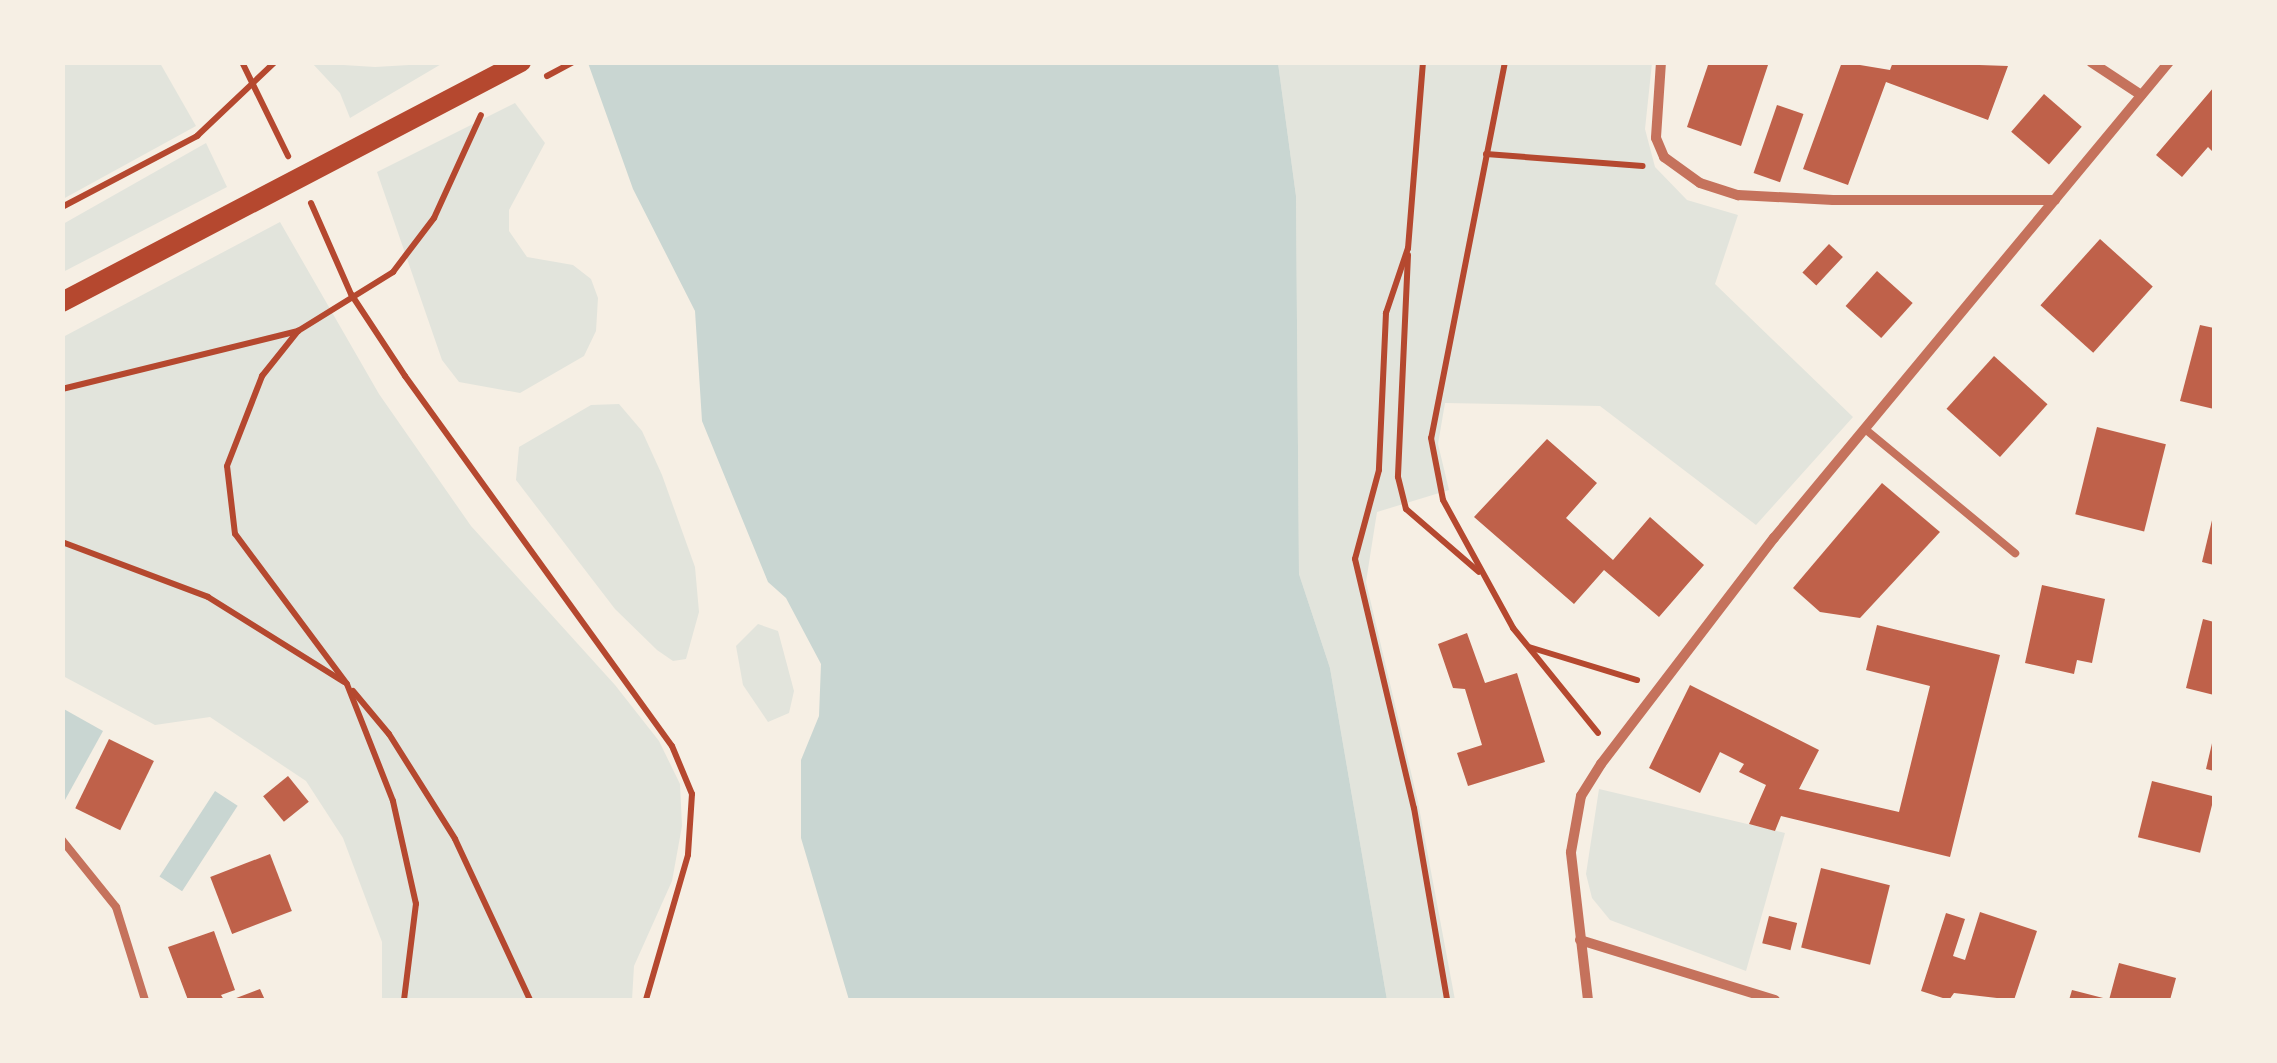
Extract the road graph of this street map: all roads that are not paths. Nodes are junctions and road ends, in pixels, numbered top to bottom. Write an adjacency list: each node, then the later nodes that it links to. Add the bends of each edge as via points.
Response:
1 (521, 62): 7 (main road)
2 (1661, 62): 6 (street, via 1656,138 1679,172 1738,194)
3 (2092, 62): 5 (street)
4 (2169, 62): 5 (street)
5 (2141, 95): 6 (street)
6 (2056, 200): 8 (street)
7 (62, 302)
8 (1865, 428): 9 (lane); 11 (street, via 1657,686 1581,796 1574,826)
9 (2015, 553)
10 (62, 840): 12 (lane, via 116,908)
11 (1580, 940): 13 (street); 14 (street)
12 (145, 1000)
13 (1588, 1000)
14 (1775, 1000)

